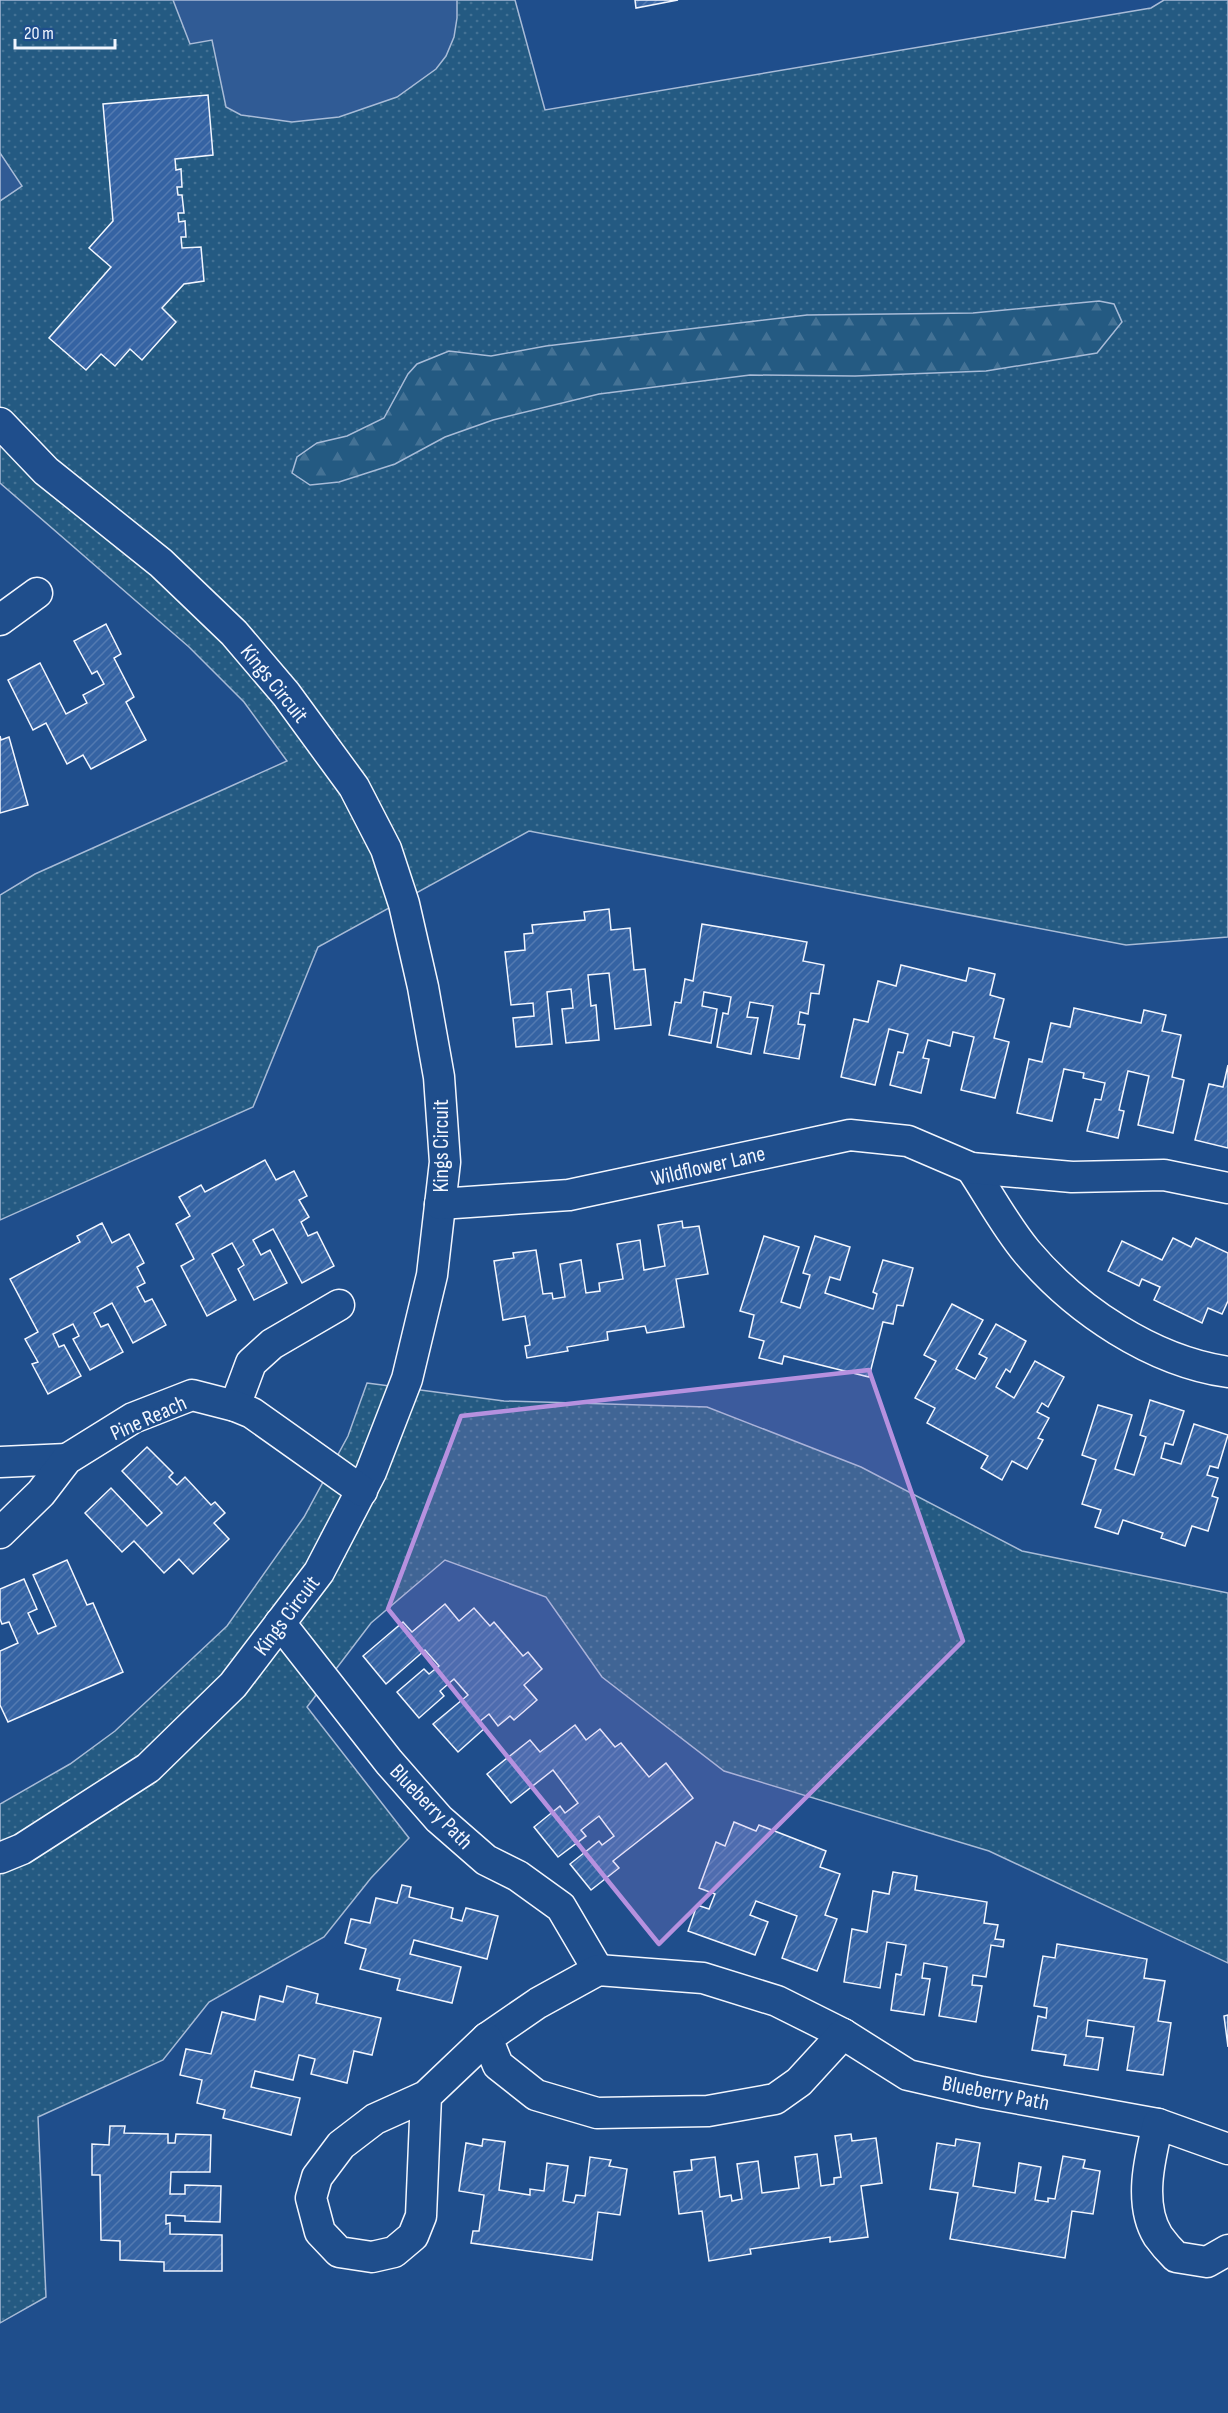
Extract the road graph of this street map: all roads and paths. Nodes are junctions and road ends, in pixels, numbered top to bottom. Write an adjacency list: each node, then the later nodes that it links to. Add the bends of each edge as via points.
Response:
1 (0, 423): 6 (street, Kings Circuit, via 46,471 161,563 234,633 286,694 354,787 386,849 404,904 423,987 439,1077 445,1162)
2 (37, 593): 3 (street)
3 (0, 620)
4 (971, 1168): 5 (street, Wildflower Lane, via 1072,1177 1164,1175); 6 (street, Wildflower Lane, via 909,1141 850,1136 569,1195); 8 (street, via 1027,1251 1077,1300 1131,1337 1200,1368)
5 (1228, 1188)
6 (440, 1204): 12 (street, Kings Circuit, via 432,1275 407,1379)
7 (339, 1305): 9 (street, via 272,1344 251,1363)
8 (1228, 1372)
9 (235, 1406): 10 (street, Pine Reach, via 192,1395 134,1418); 12 (street, Pine Reach, via 252,1413)
10 (67, 1459): 11 (street, Pine Reach); 13 (street, Pine Reach, via 41,1493)
11 (0, 1462)
12 (362, 1491): 14 (street, Kings Circuit, via 319,1572)
13 (0, 1533)
14 (280, 1623): 15 (street, Kings Circuit, via 233,1685 148,1768 22,1849); 16 (street, Blueberry Path, via 439,1819 486,1860 519,1876 561,1907)
15 (0, 1858)
16 (598, 1970): 17 (street, Blueberry Path, via 704,1978 777,2001); 18 (street, via 538,2003)
17 (843, 2034): 18 (street, via 799,2082 776,2099 708,2111 597,2113 536,2095 498,2065); 20 (street, Blueberry Path, via 908,2075)
18 (487, 2038): 19 (street)
19 (426, 2096): 19 (street, via 367,2125 341,2145 317,2177 310,2198 320,2232 339,2252 372,2257 394,2252 413,2236 422,2216)
20 (1158, 2124): 21 (street, Blueberry Path); 22 (street, via 1146,2174 1157,2235 1176,2258 1207,2262)
21 (1228, 2149)
22 (1228, 2250)

